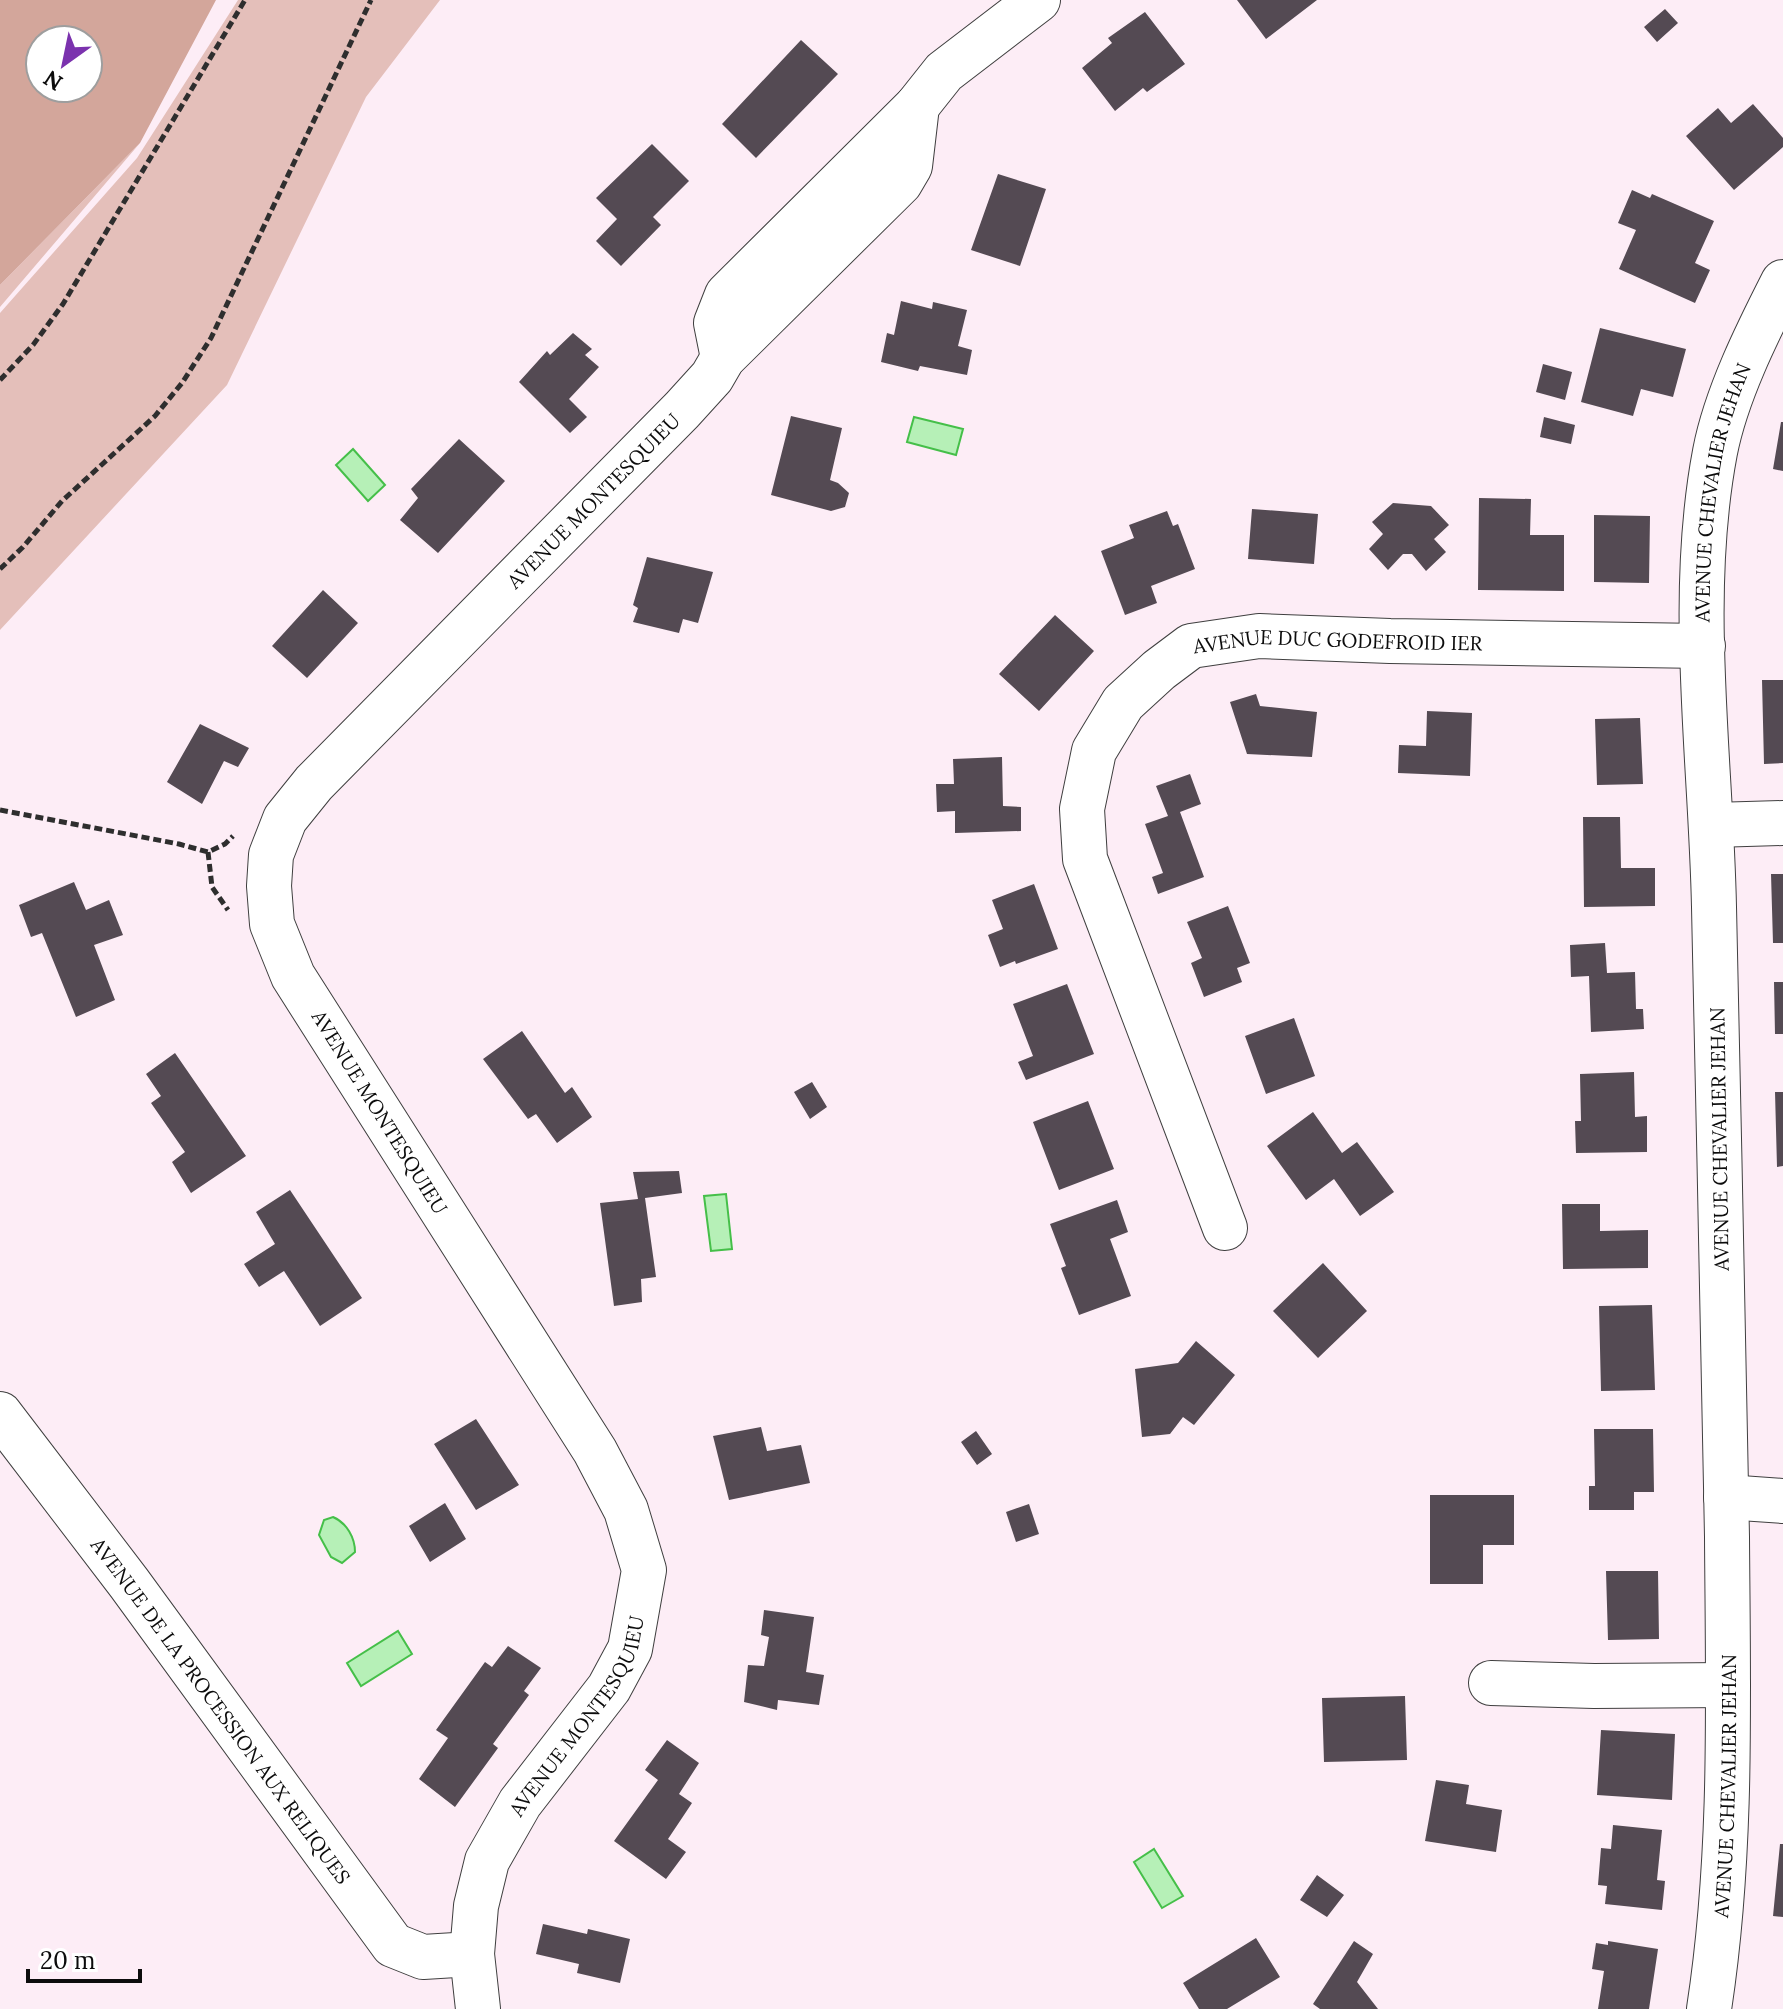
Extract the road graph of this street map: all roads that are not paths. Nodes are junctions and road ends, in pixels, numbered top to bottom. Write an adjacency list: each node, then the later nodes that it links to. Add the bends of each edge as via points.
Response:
1 (1038, 0): 12 (street, AVENUE MONTESQUIEU, via 944,72 917,106 727,295 716,323 723,358 712,377 314,783 285,819 271,855 272,924 293,976 595,1451 626,1510 644,1570 630,1649 609,1688 520,1803 487,1861)
2 (1783, 282): 3 (street, AVENUE CHEVALIER JEHAN, via 1744,363 1716,448 1705,524)
3 (1703, 646): 5 (street, AVENUE CHEVALIER JEHAN); 6 (street, AVENUE DUC GODEFROID IER, via 1259,636 1191,646 1123,703 1094,751 1082,809 1085,859)
4 (1783, 823): 5 (street)
5 (1713, 825): 8 (street, AVENUE CHEVALIER JEHAN)
6 (1225, 1228)
7 (0, 1414): 12 (street, AVENUE DE LA PROCESSION AUX RELIQUES, via 393,1945 423,1957)
8 (1726, 1497): 9 (street); 11 (street, AVENUE CHEVALIER JEHAN)
9 (1783, 1501)
10 (1491, 1683): 11 (street)
11 (1728, 1685): 14 (street, AVENUE CHEVALIER JEHAN, via 1722,1899)
12 (472, 1954): 13 (street, AVENUE MONTESQUIEU)
13 (478, 2009)
14 (1709, 2009)

